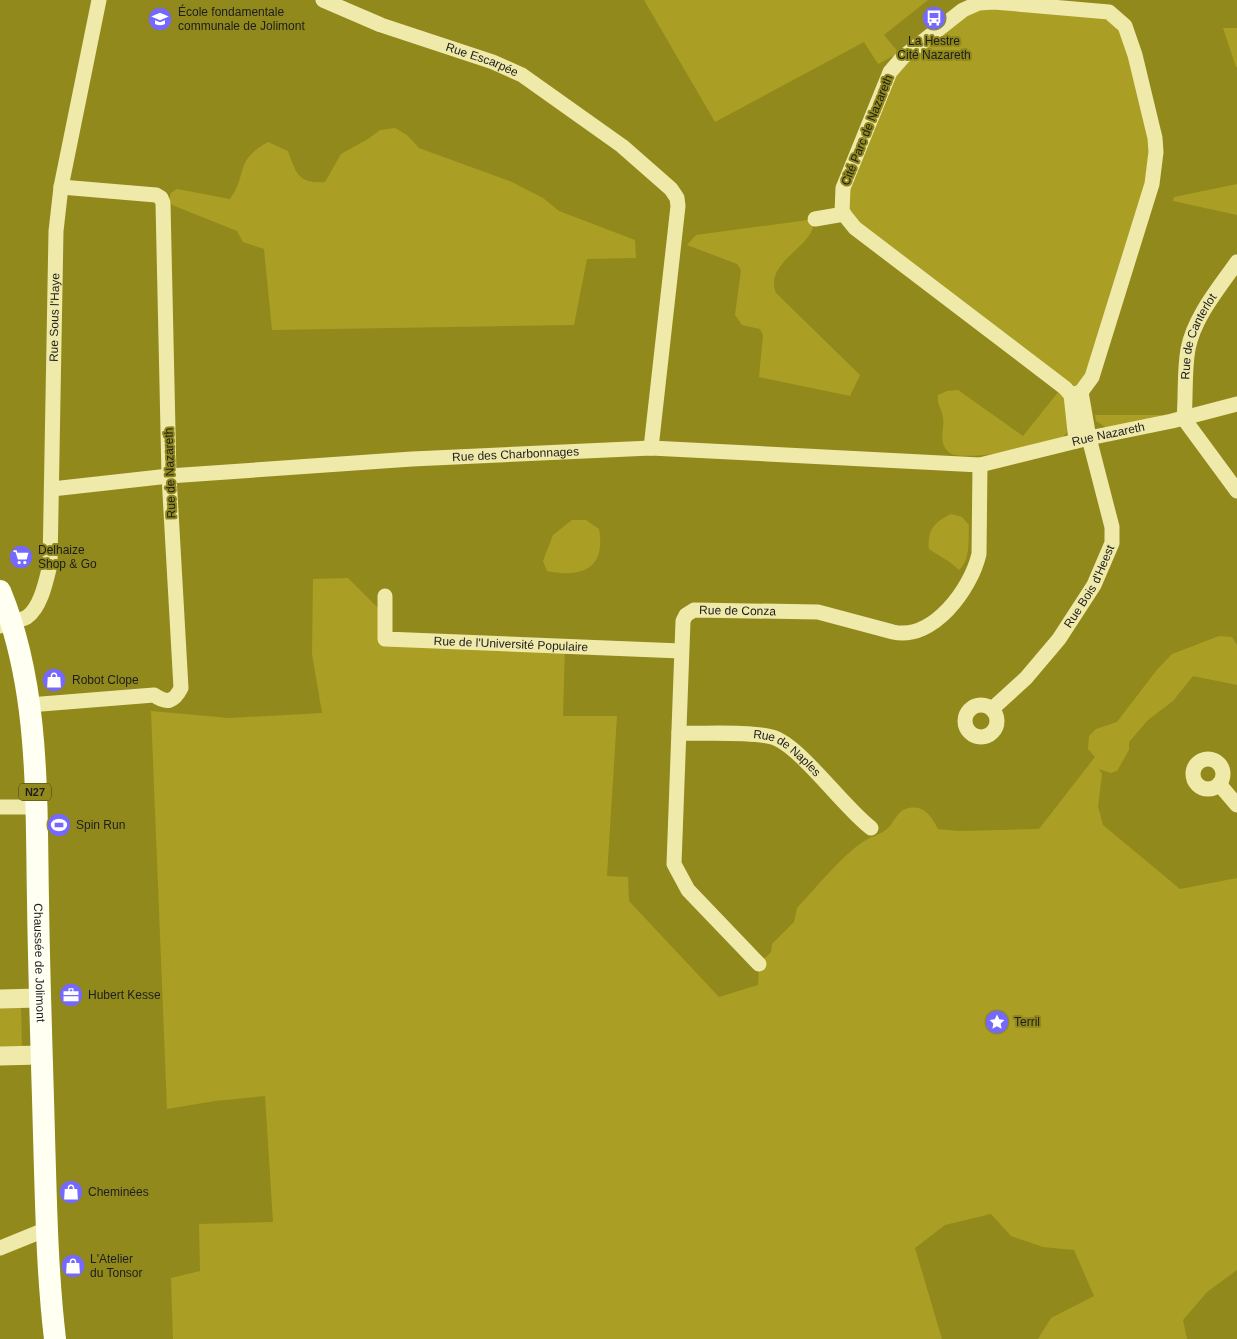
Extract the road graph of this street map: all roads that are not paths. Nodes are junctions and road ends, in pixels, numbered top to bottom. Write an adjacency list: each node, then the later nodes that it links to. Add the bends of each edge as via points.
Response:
1 (100, 0): 3 (street, Rue Sous l'Haye)
2 (323, 0): 11 (street, Rue Escarpée, via 381,25 514,71 626,149 671,189 678,206)
3 (61, 187): 13 (street, Rue de Nazareth, via 156,194 161,198); 14 (street, Rue Sous l'Haye, via 55,241)
4 (844, 214): 5 (street); 7 (street, via 855,228); 7 (street, Cité Parc de Nazareth, via 841,202 843,188 890,72 903,57 963,10 979,3 994,2 1109,12 1117,17 1125,26 1135,55 1154,138 1154,169 1092,377)
5 (815, 218)
6 (1237, 262): 9 (street, Rue de Canterlot, via 1192,336 1186,369)
7 (1076, 393): 10 (street)
8 (1237, 404): 9 (street, Rue Nazareth)
9 (1184, 418): 10 (street, Rue Nazareth); 15 (street)
10 (1083, 439): 12 (street, Rue Nazareth); 21 (street, Rue Bois d'Heest, via 1112,527 1112,543 1094,585 1059,639 1026,678)
11 (651, 448): 12 (street, Rue des Charbonnages); 13 (street, Rue des Charbonnages, via 412,459)
12 (980, 465): 19 (street, Rue de Conza, via 979,554 976,566 962,593 916,633 898,634 818,612 694,610 683,621)
13 (169, 476): 14 (street, Rue des Charbonnages); 20 (street, Rue de Nazareth, via 181,688 168,702 154,695)
14 (52, 489): 18 (street, Rue Sous l'Haye, via 50,566 45,584 36,607 28,616)
15 (1237, 491)
16 (0, 591): 18 (main road, Chaussée de Jolimont / N27)
17 (385, 596): 19 (street, Rue de l'Université Populaire, via 384,646)
18 (6, 624): 20 (main road, Chaussée de Jolimont / N27, via 24,667)
19 (681, 651): 22 (street, Rue de Conza)
20 (29, 705): 26 (main road, Chaussée de Jolimont / N27)
21 (992, 709)
22 (679, 733): 27 (street, Rue de Naples, via 763,735 784,742); 28 (street, Rue de Conza, via 674,864 688,890)
23 (1219, 784): 24 (street)
24 (1237, 805)
25 (0, 807): 26 (street)
26 (36, 807): 29 (main road, Chaussée de Jolimont / N27)
27 (870, 828)
28 (759, 964)
29 (39, 998): 30 (street); 32 (main road, Chaussée de Jolimont / N27)
30 (0, 999)
31 (0, 1056): 32 (street)
32 (41, 1056): 33 (main road, Chaussée de Jolimont / N27)
33 (47, 1229): 34 (street); 35 (main road, Chaussée de Jolimont / N27)
34 (0, 1248)
35 (55, 1339)

